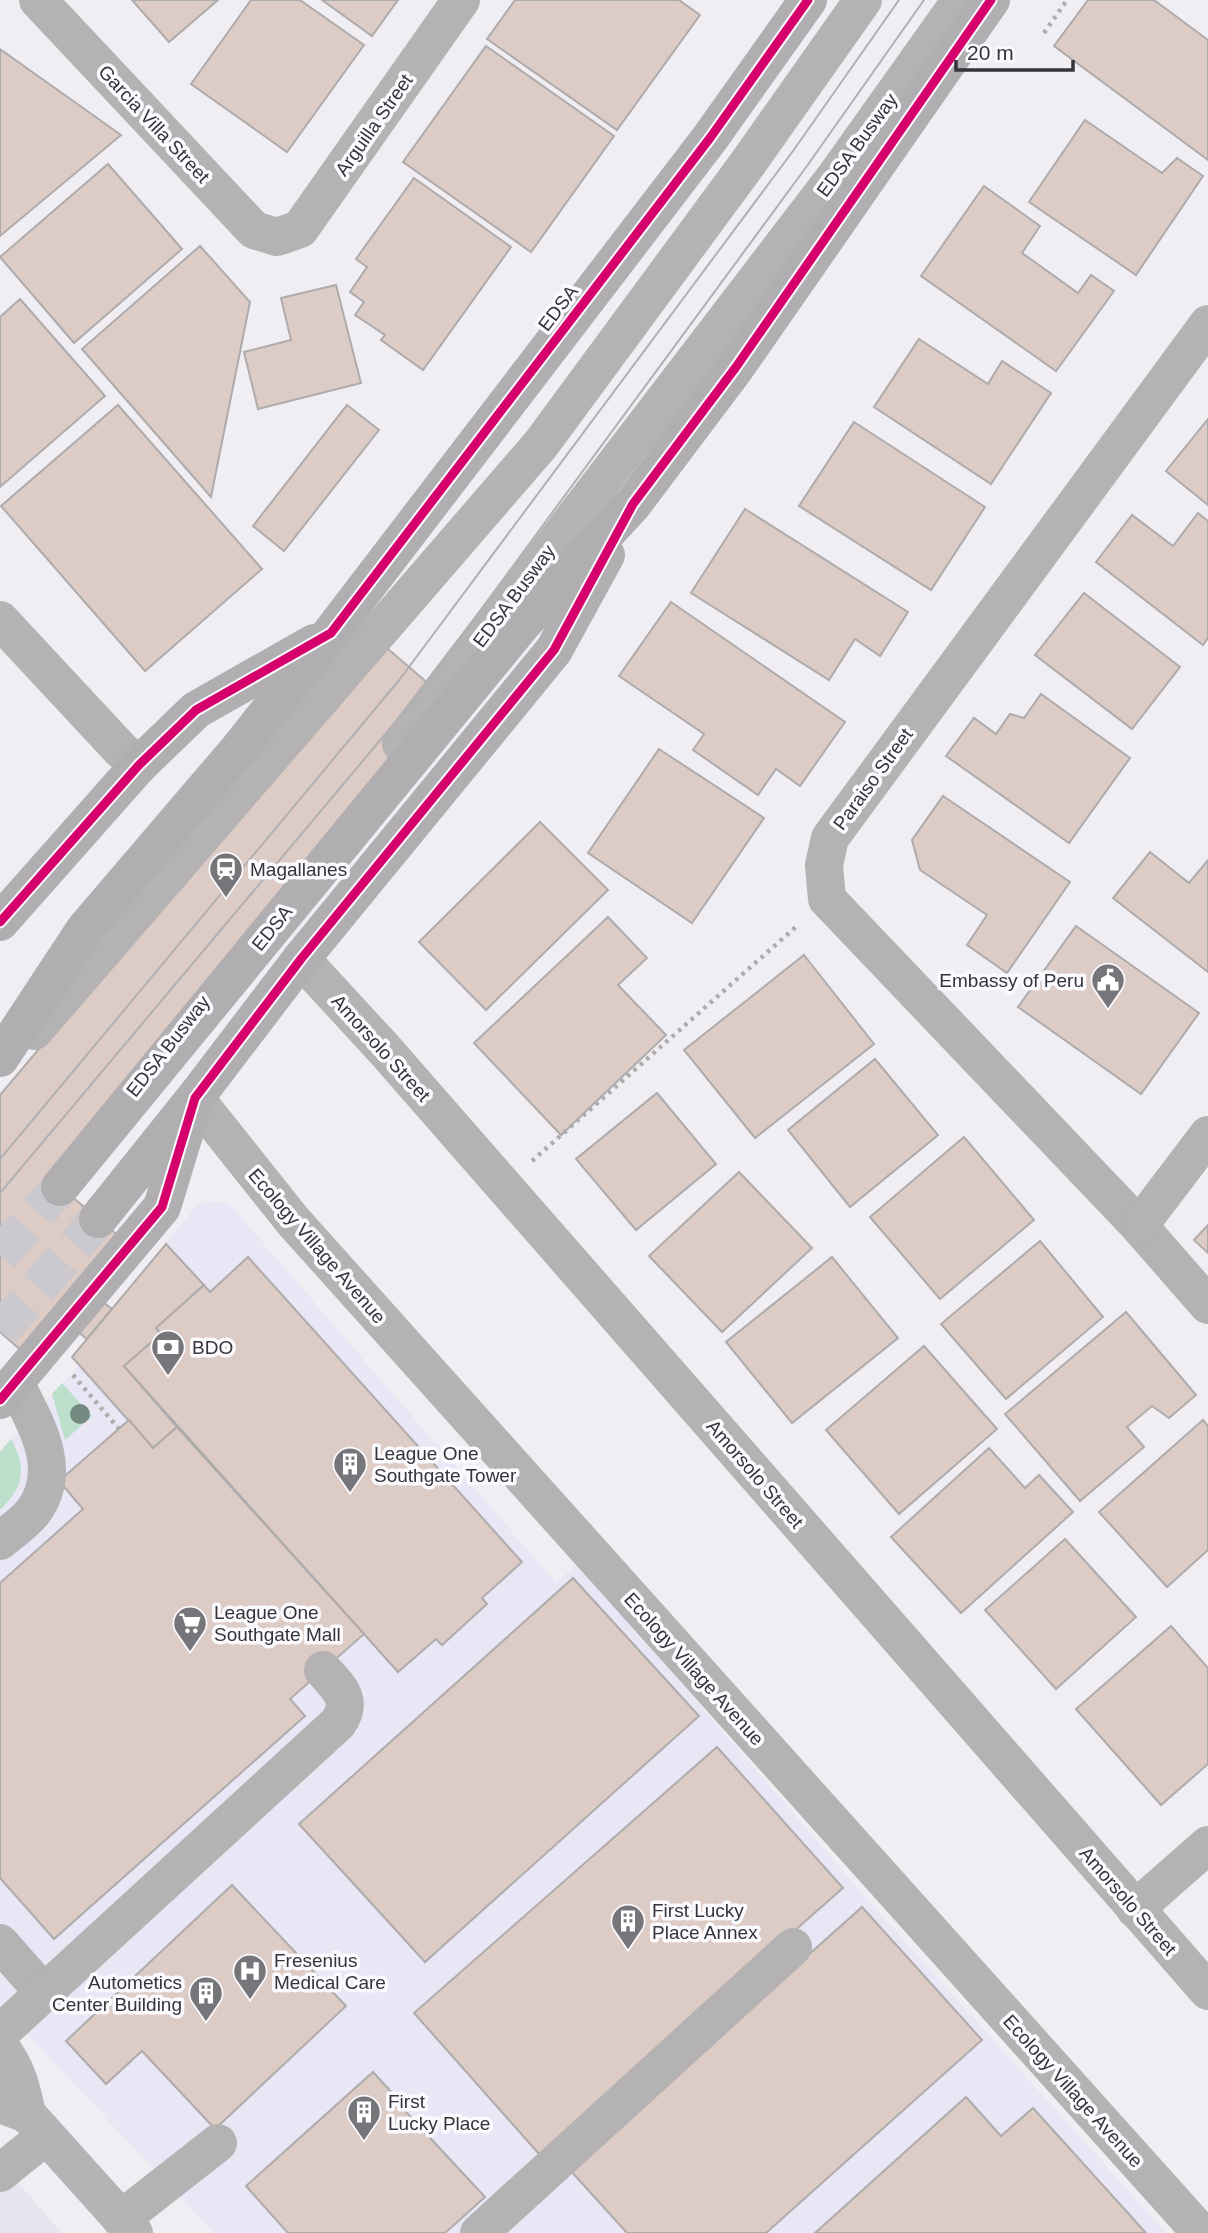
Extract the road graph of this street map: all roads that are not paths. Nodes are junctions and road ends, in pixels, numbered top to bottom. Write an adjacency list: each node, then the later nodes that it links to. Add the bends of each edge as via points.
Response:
1 (38, 0): 7 (street, Garcia Villa Street, via 254,230)
2 (461, 0): 7 (street, Arguilla Street, via 300,229)
3 (808, 0): 11 (highway, EDSA, via 710,138)
4 (863, 0): 18 (street, via 541,444)
5 (961, 0): 21 (street, EDSA Busway, via 835,177)
6 (991, 0): 9 (highway, EDSA, via 736,367)
7 (277, 237)
8 (1208, 324): 23 (street, Paraiso Street, via 830,838 824,865 827,899)
9 (634, 504): 15 (highway, via 554,650); 21 (highway, EDSA, via 523,623)
10 (0, 620): 12 (street)
11 (331, 633): 12 (highway, via 196,710); 14 (highway, EDSA)
12 (139, 765): 13 (highway)
13 (4, 909)
14 (85, 929): 16 (highway); 17 (highway, EDSA)
15 (301, 959): 19 (highway); 29 (street, Amorsolo Street)
16 (0, 1009)
17 (0, 1058)
18 (0, 1070)
19 (195, 1098): 22 (highway); 25 (highway, via 162,1207); 41 (street, Ecology Village Avenue, via 293,1222)
20 (1208, 1135): 23 (street)
21 (60, 1187)
22 (98, 1219)
23 (1139, 1226): 24 (street)
24 (1208, 1305)
25 (8, 1391): 26 (street, via 43,1439 48,1469 32,1514)
26 (0, 1542)
27 (323, 1670): 33 (street, via 344,1697 344,1715 338,1723)
28 (1208, 1845): 29 (street)
29 (1135, 1909): 32 (street, Amorsolo Street)
30 (0, 1943): 33 (street)
31 (793, 1947): 40 (street)
32 (1208, 1991)
33 (44, 1993): 34 (street)
34 (0, 2033)
35 (0, 2047): 36 (main road, via 21,2082)
36 (24, 2118): 38 (street); 39 (main road)
37 (218, 2143): 39 (street)
38 (0, 2173)
39 (127, 2226)
40 (499, 2226)
41 (1200, 2233)

